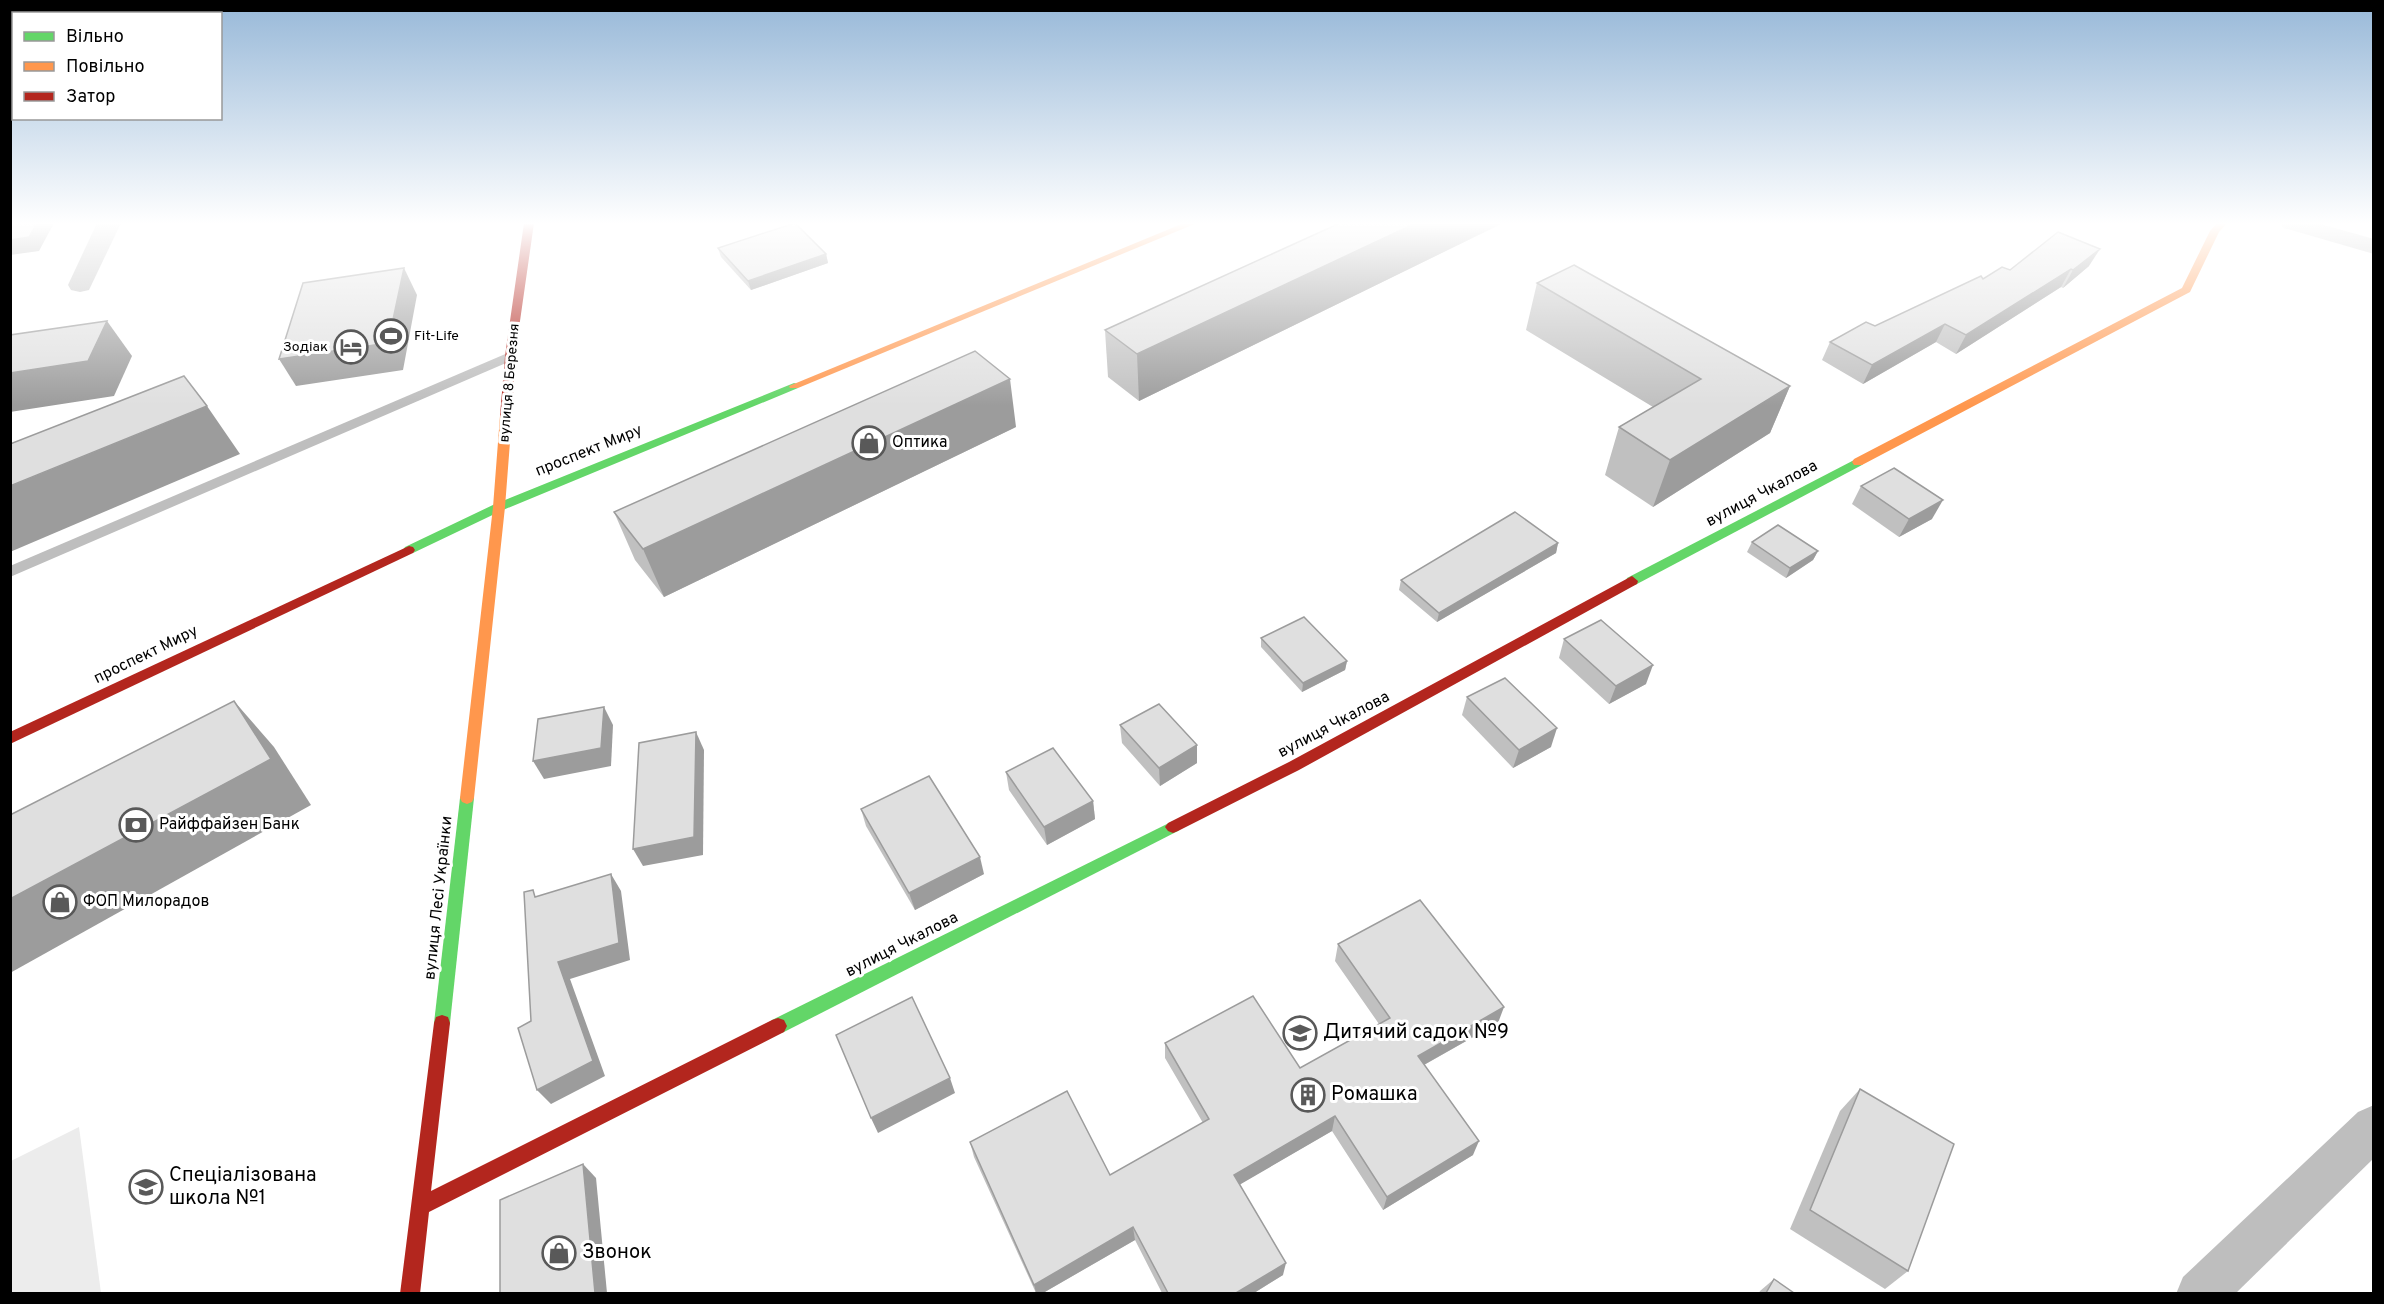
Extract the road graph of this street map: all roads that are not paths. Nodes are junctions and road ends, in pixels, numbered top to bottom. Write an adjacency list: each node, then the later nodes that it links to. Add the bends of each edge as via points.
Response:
1 (520, 284): 4 (street, вулиця 8 Березня)
2 (1044, 284): 5 (street, проспект Миру)
3 (2189, 284): 9 (street, вулиця Чкалова, via 2186,290 1692,549 1294,765)
4 (510, 356): 5 (street, вулиця 8 Березня); 6 (lane)
5 (499, 507): 7 (street, проспект Миру); 9 (street, вулиця Лесі Українки)
6 (10, 572)
7 (10, 739)
8 (2373, 1127): 11 (street)
9 (422, 1206): 10 (street, вулиця Лесі Українки)
10 (410, 1293)
11 (2200, 1293)

